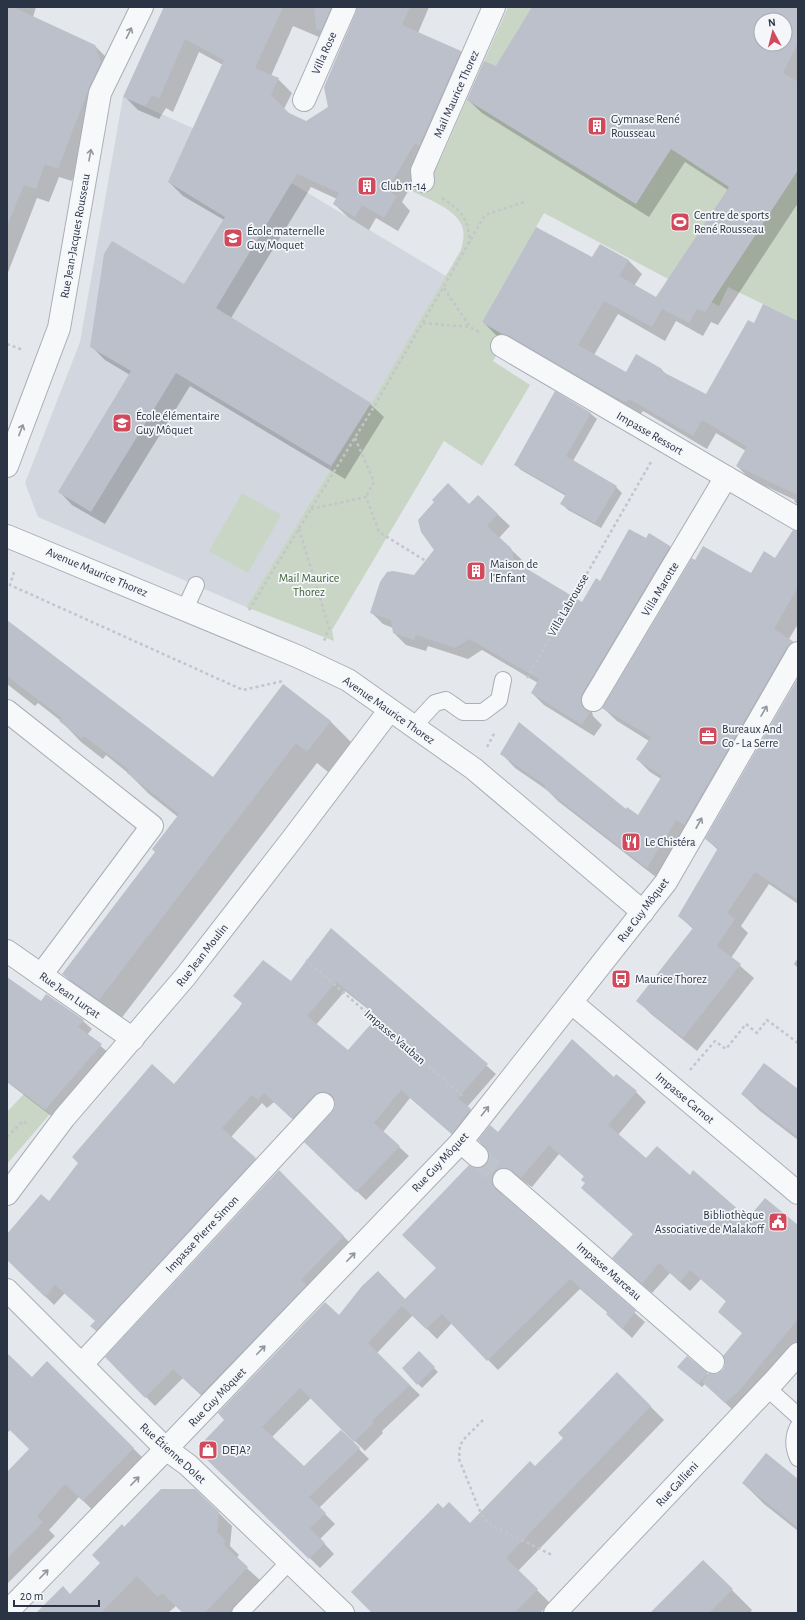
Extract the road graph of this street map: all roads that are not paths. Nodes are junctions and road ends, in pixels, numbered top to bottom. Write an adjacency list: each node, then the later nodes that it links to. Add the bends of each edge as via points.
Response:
1 (142, 7): 7 (street, Rue Jean-Jacques Rousseau, one-way to 1, via 59,328 100,93)
2 (345, 7): 4 (street, Villa Rose)
3 (494, 7): 5 (street, Mail Maurice Thorez, via 422,171)
4 (304, 100)
5 (423, 181)
6 (502, 346): 8 (street, Impasse Ressort)
7 (7, 466)
8 (726, 477): 9 (street, Impasse Ressort); 15 (street, Villa Marotte)
9 (798, 519)
10 (7, 536): 12 (street, Avenue Maurice Thorez)
11 (196, 585): 12 (lane)
12 (185, 609): 17 (street, Avenue Maurice Thorez, via 348,680)
13 (798, 653): 19 (street, Rue Guy Môquet, one-way to 13, via 678,862)
14 (502, 680): 18 (lane, via 499,700 483,712 462,712 446,700 435,703)
15 (593, 700)
16 (7, 711): 21 (street, via 152,826)
17 (389, 711): 18 (street, Avenue Maurice Thorez); 23 (street, Rue Jean Moulin, via 185,977)
18 (413, 727): 19 (street, Avenue Maurice Thorez, via 474,769)
19 (643, 912): 22 (street, Rue Guy Môquet)
20 (7, 951): 21 (street, Rue Jean Lurçat)
21 (41, 974): 23 (street, Rue Jean Lurçat)
22 (572, 1003): 25 (street, Rue Guy Môquet, one-way to 22); 28 (street, Impasse Carnot)
23 (133, 1039): 29 (street, Rue Jean Moulin, via 64,1118)
24 (324, 1104): 33 (street, Impasse Pierre Simon)
25 (461, 1142): 26 (street); 37 (street, Rue Guy Môquet, one-way to 25)
26 (477, 1156)
27 (504, 1180): 32 (street, Impasse Marceau)
28 (798, 1193)
29 (7, 1194)
30 (7, 1290): 33 (street, Rue Étienne Dolet)
31 (798, 1354): 34 (street, Rue Gallieni)
32 (713, 1362)
33 (82, 1364): 37 (street, Rue Étienne Dolet)
34 (767, 1388): 35 (lane); 43 (street, Rue Gallieni)
35 (798, 1416)
36 (798, 1427): 38 (lane, via 794,1438)
37 (166, 1449): 39 (street, Rue Étienne Dolet, via 188,1465); 40 (street, Rue Guy Môquet, one-way to 37)
38 (798, 1458)
39 (289, 1562): 41 (lane); 42 (street, Rue Étienne Dolet)
40 (7, 1612)
41 (240, 1613)
42 (343, 1613)
43 (556, 1613)

